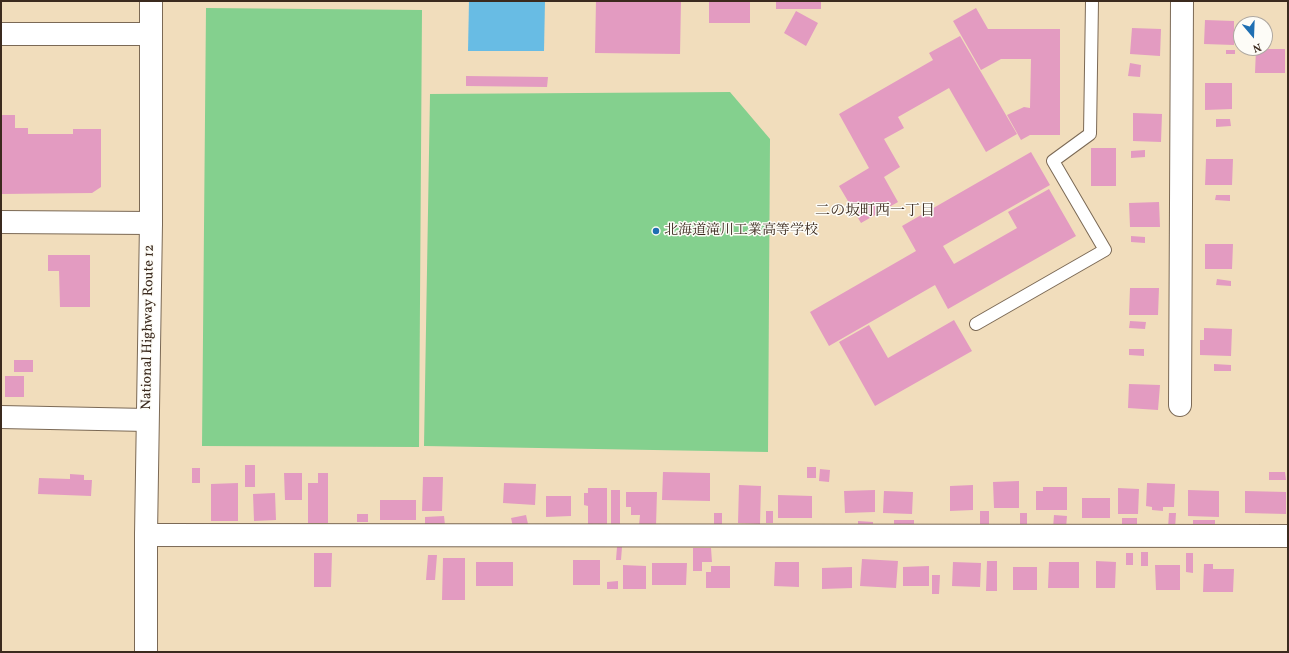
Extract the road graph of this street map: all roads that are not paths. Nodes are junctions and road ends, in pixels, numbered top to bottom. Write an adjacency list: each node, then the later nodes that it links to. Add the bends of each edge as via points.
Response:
1 (151, 1): 5 (main road, National Highway Route 12)
2 (1092, 1): 8 (lane, via 1090,134 1053,161 1105,250)
3 (1182, 1): 9 (main road)
4 (1, 34): 5 (main road)
5 (151, 34): 7 (main road, National Highway Route 12)
6 (1, 222): 7 (main road)
7 (151, 223): 11 (main road, National Highway Route 12)
8 (976, 324)
9 (1180, 405)
10 (1, 417): 11 (main road)
11 (147, 420): 12 (main road, National Highway Route 12)
12 (146, 535): 13 (main road); 14 (main road, National Highway Route 12)
13 (1288, 536)
14 (146, 652)

